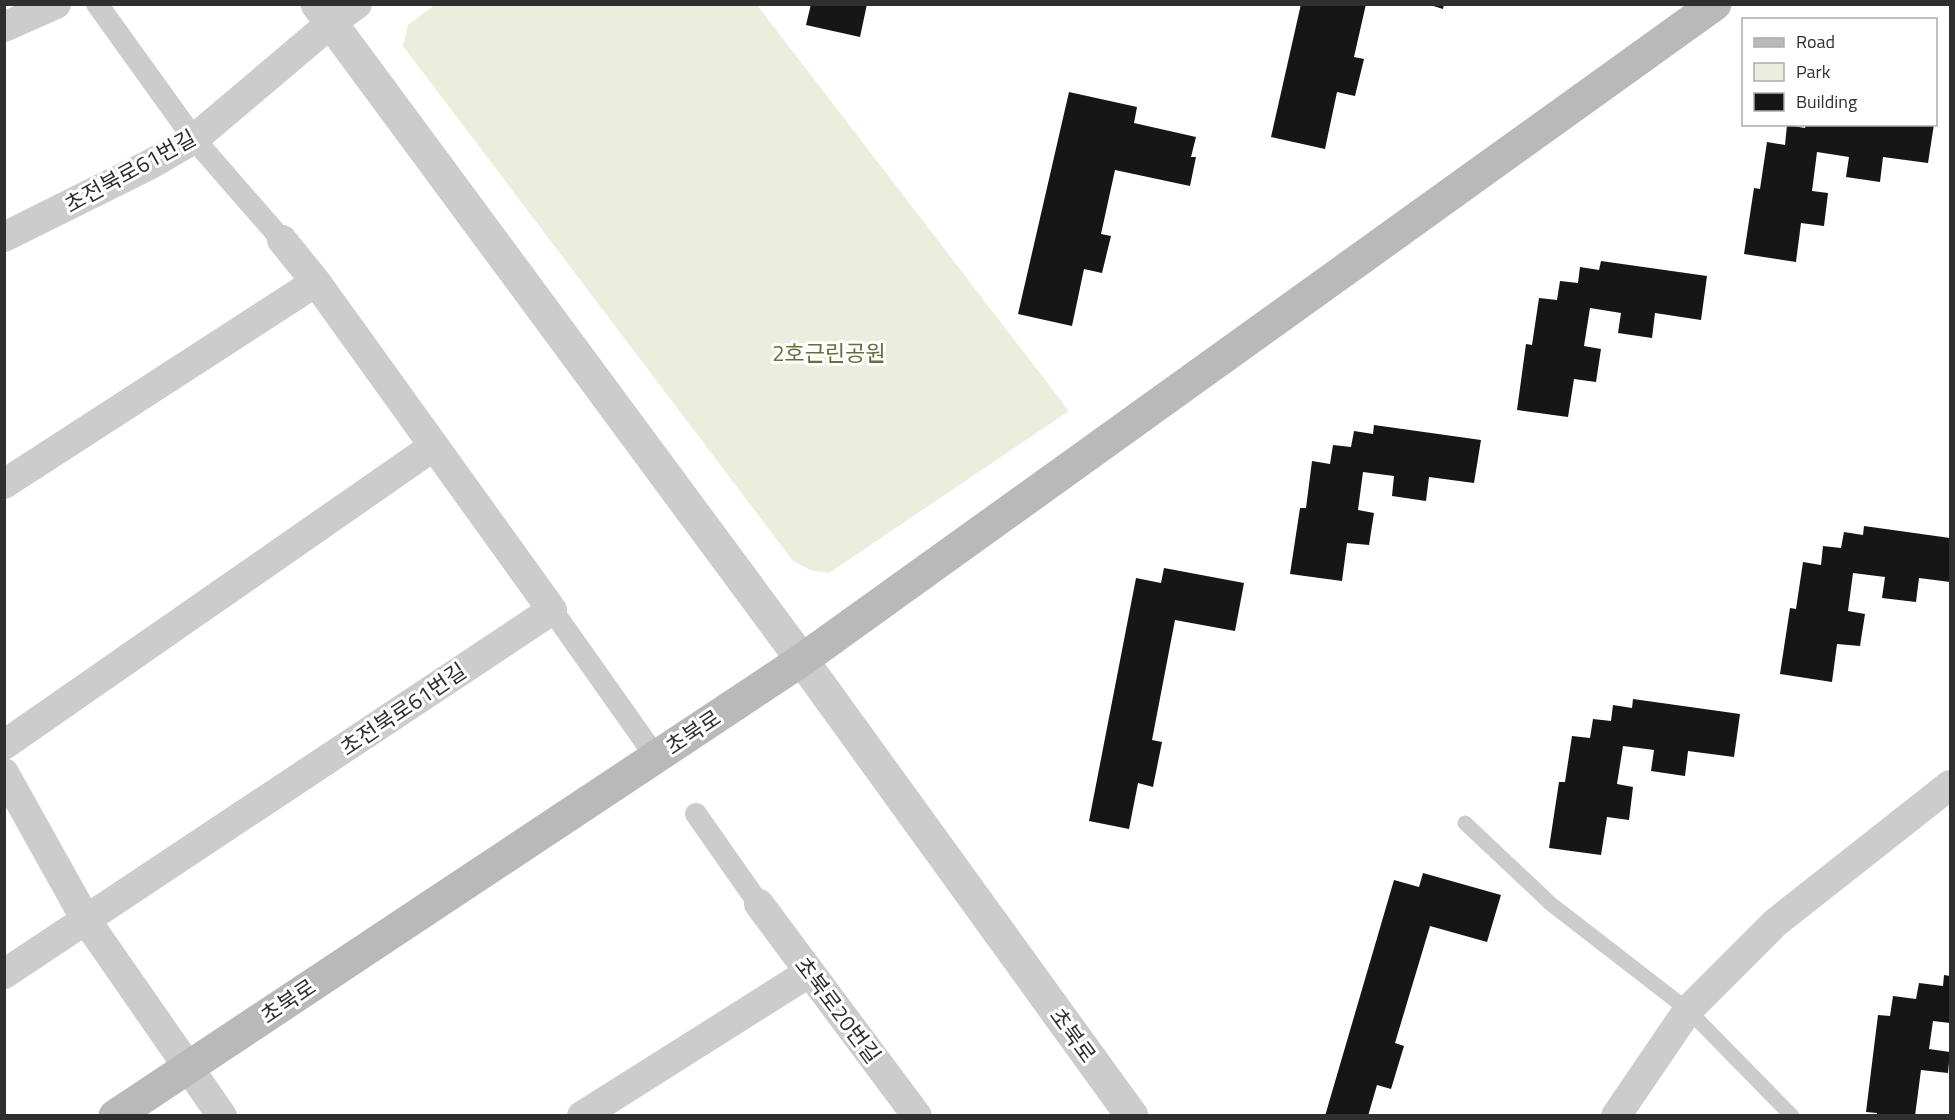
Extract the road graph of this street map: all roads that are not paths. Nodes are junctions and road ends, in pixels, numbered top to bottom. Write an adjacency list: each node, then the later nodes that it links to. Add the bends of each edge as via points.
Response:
1 (56, 4): 6 (street)
2 (97, 4): 7 (street)
3 (357, 4): 5 (street, 초전북로61번길)
4 (1715, 4): 14 (main road)
5 (324, 14): 7 (street, 초전북로61번길); 14 (street)
6 (4, 27)
7 (194, 139): 8 (street, 초전북로61번길); 9 (street)
8 (4, 237)
9 (282, 240): 10 (street)
10 (316, 282): 11 (street); 12 (street)
11 (434, 446): 13 (street); 15 (street)
12 (4, 484)
13 (552, 610): 16 (street); 22 (street, 초전북로61번길)
14 (802, 660): 16 (main road, 초북로); 31 (street, 초북로)
15 (4, 745)
16 (656, 757): 26 (main road, 초북로)
17 (4, 772): 22 (street)
18 (1950, 785): 25 (street, via 1774,924)
19 (696, 814): 21 (street)
20 (1465, 823): 25 (lane, via 1551,904)
21 (759, 904): 23 (street, 초북로20번길)
22 (86, 920): 24 (street, 초전북로61번길); 26 (street)
23 (810, 972): 29 (street); 30 (street, 초북로20번길)
24 (4, 974)
25 (1688, 1010): 32 (street); 33 (lane)
26 (189, 1066): 27 (main road, 초북로); 28 (street)
27 (115, 1116)
28 (222, 1116)
29 (582, 1116)
30 (917, 1116)
31 (1132, 1116)
32 (1616, 1116)
33 (1792, 1116)

